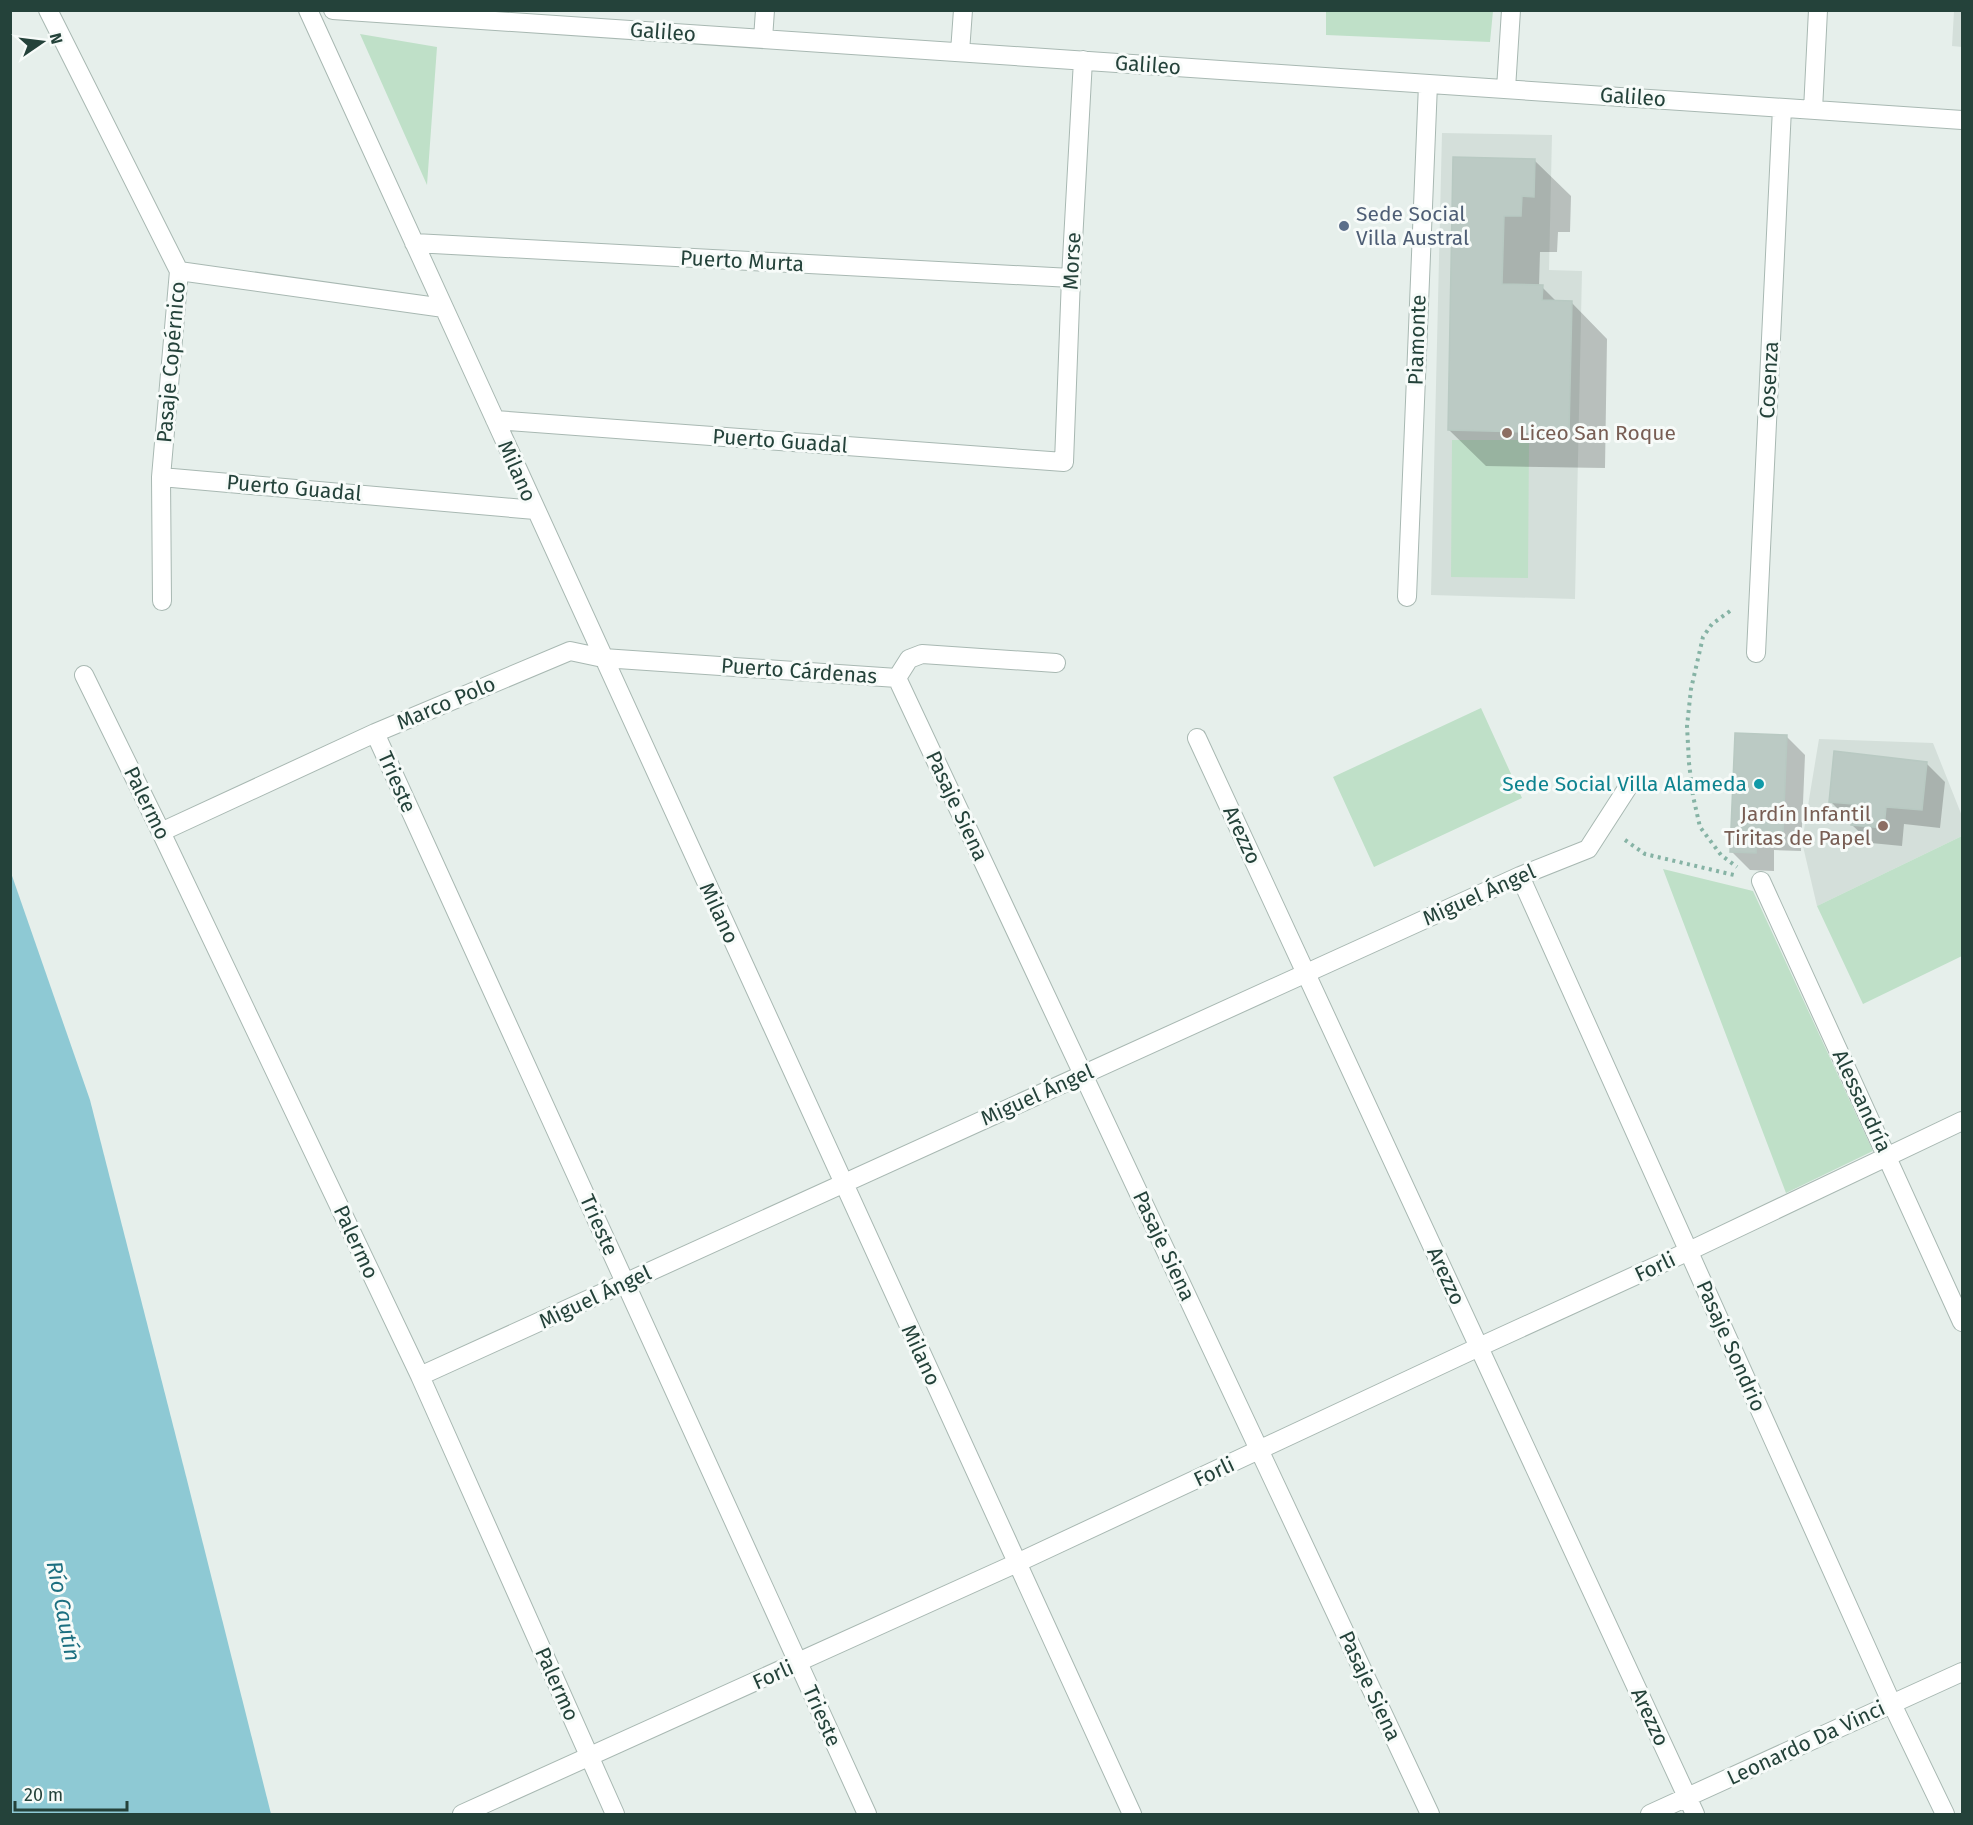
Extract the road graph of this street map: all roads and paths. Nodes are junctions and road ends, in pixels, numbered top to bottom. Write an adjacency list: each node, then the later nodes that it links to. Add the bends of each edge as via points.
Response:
1 (48, 10): 18 (street, Pasaje Copérnico)
2 (308, 10): 17 (street, Milano)
3 (333, 10): 8 (street, Galileo)
4 (765, 10): 9 (street)
5 (963, 10): 10 (street)
6 (1511, 10): 13 (street)
7 (1818, 10): 15 (street)
8 (563, 18): 9 (street, Galileo)
9 (763, 39): 10 (street, Galileo)
10 (960, 52): 11 (street, Galileo)
11 (1083, 60): 12 (street, Galileo); 19 (street, Morse)
12 (1428, 84): 13 (street, Galileo); 25 (street, Piamonte)
13 (1506, 89): 14 (street, Galileo)
14 (1782, 108): 15 (street, Galileo); 27 (street, Cosenza)
15 (1813, 110): 16 (street, Galileo)
16 (1962, 120)
17 (414, 243): 19 (street, Puerto Murta); 20 (street, Milano)
18 (179, 271): 20 (street); 23 (street, Pasaje Copérnico)
19 (1071, 278): 22 (street, Morse)
20 (444, 308): 21 (street, Milano)
21 (495, 420): 22 (street, Puerto Guadal); 24 (street, Milano)
22 (1064, 462)
23 (161, 477): 24 (street, Puerto Guadal); 26 (street, Pasaje Copérnico)
24 (535, 510): 29 (street, Milano)
25 (1407, 597)
26 (162, 601)
27 (1758, 606): 28 (street, Cosenza); 39 (path, via 1725,613 1703,637 1691,689 1688,726 1689,763 1700,827 1721,855)
28 (1756, 653)
29 (603, 658): 32 (street, Puerto Cárdenas); 33 (street, Marco Polo, via 570,651); 44 (street, Milano)
30 (1056, 663): 32 (street, Puerto Cárdenas, via 922,654 909,659)
31 (84, 675): 37 (street, Palermo)
32 (897, 678): 41 (street, Pasaje Siena)
33 (375, 734): 37 (street, Marco Polo); 46 (street, Trieste)
34 (1197, 738): 40 (street, Arezzo)
35 (1628, 787): 36 (street, Miguel Ángel)
36 (1604, 825): 38 (street, Miguel Ángel, via 1588,849); 39 (path, via 1645,854)
37 (161, 832): 49 (street, Palermo)
38 (1520, 876): 40 (street, Miguel Ángel); 45 (street, Pasaje Sondrio)
39 (1761, 881): 43 (street, Alessandría)
40 (1305, 973): 41 (street, Miguel Ángel); 48 (street, Arezzo)
41 (1083, 1074): 44 (street, Miguel Ángel); 50 (street, Pasaje Siena)
42 (1962, 1121): 43 (street, Forli)
43 (1888, 1157): 45 (street, Forli); 47 (street, Alessandría)
44 (843, 1184): 46 (street, Miguel Ángel); 51 (street, Milano)
45 (1689, 1251): 48 (street, Forli); 54 (street, Pasaje Sondrio)
46 (625, 1283): 49 (street, Miguel Ángel); 52 (street, Trieste)
47 (1962, 1322)
48 (1479, 1347): 50 (street, Forli); 56 (street, Arezzo)
49 (420, 1377): 55 (street, Palermo)
50 (1260, 1450): 51 (street, Forli); 61 (street, Pasaje Siena)
51 (1017, 1563): 52 (street, Forli); 60 (street, Milano)
52 (798, 1663): 55 (street, Forli); 59 (street, Trieste)
53 (1962, 1672): 54 (street, Leonardo Da Vinci)
54 (1892, 1704): 56 (street, Leonardo Da Vinci); 64 (street, Pasaje Sondrio)
55 (589, 1757): 57 (street, Forli); 58 (street, Palermo)
56 (1687, 1798): 62 (street, Leonardo Da Vinci); 63 (street, Arezzo)
57 (462, 1815)
58 (615, 1815)
59 (867, 1815)
60 (1132, 1815)
61 (1430, 1815)
62 (1650, 1815)
63 (1695, 1815)
64 (1945, 1815)

